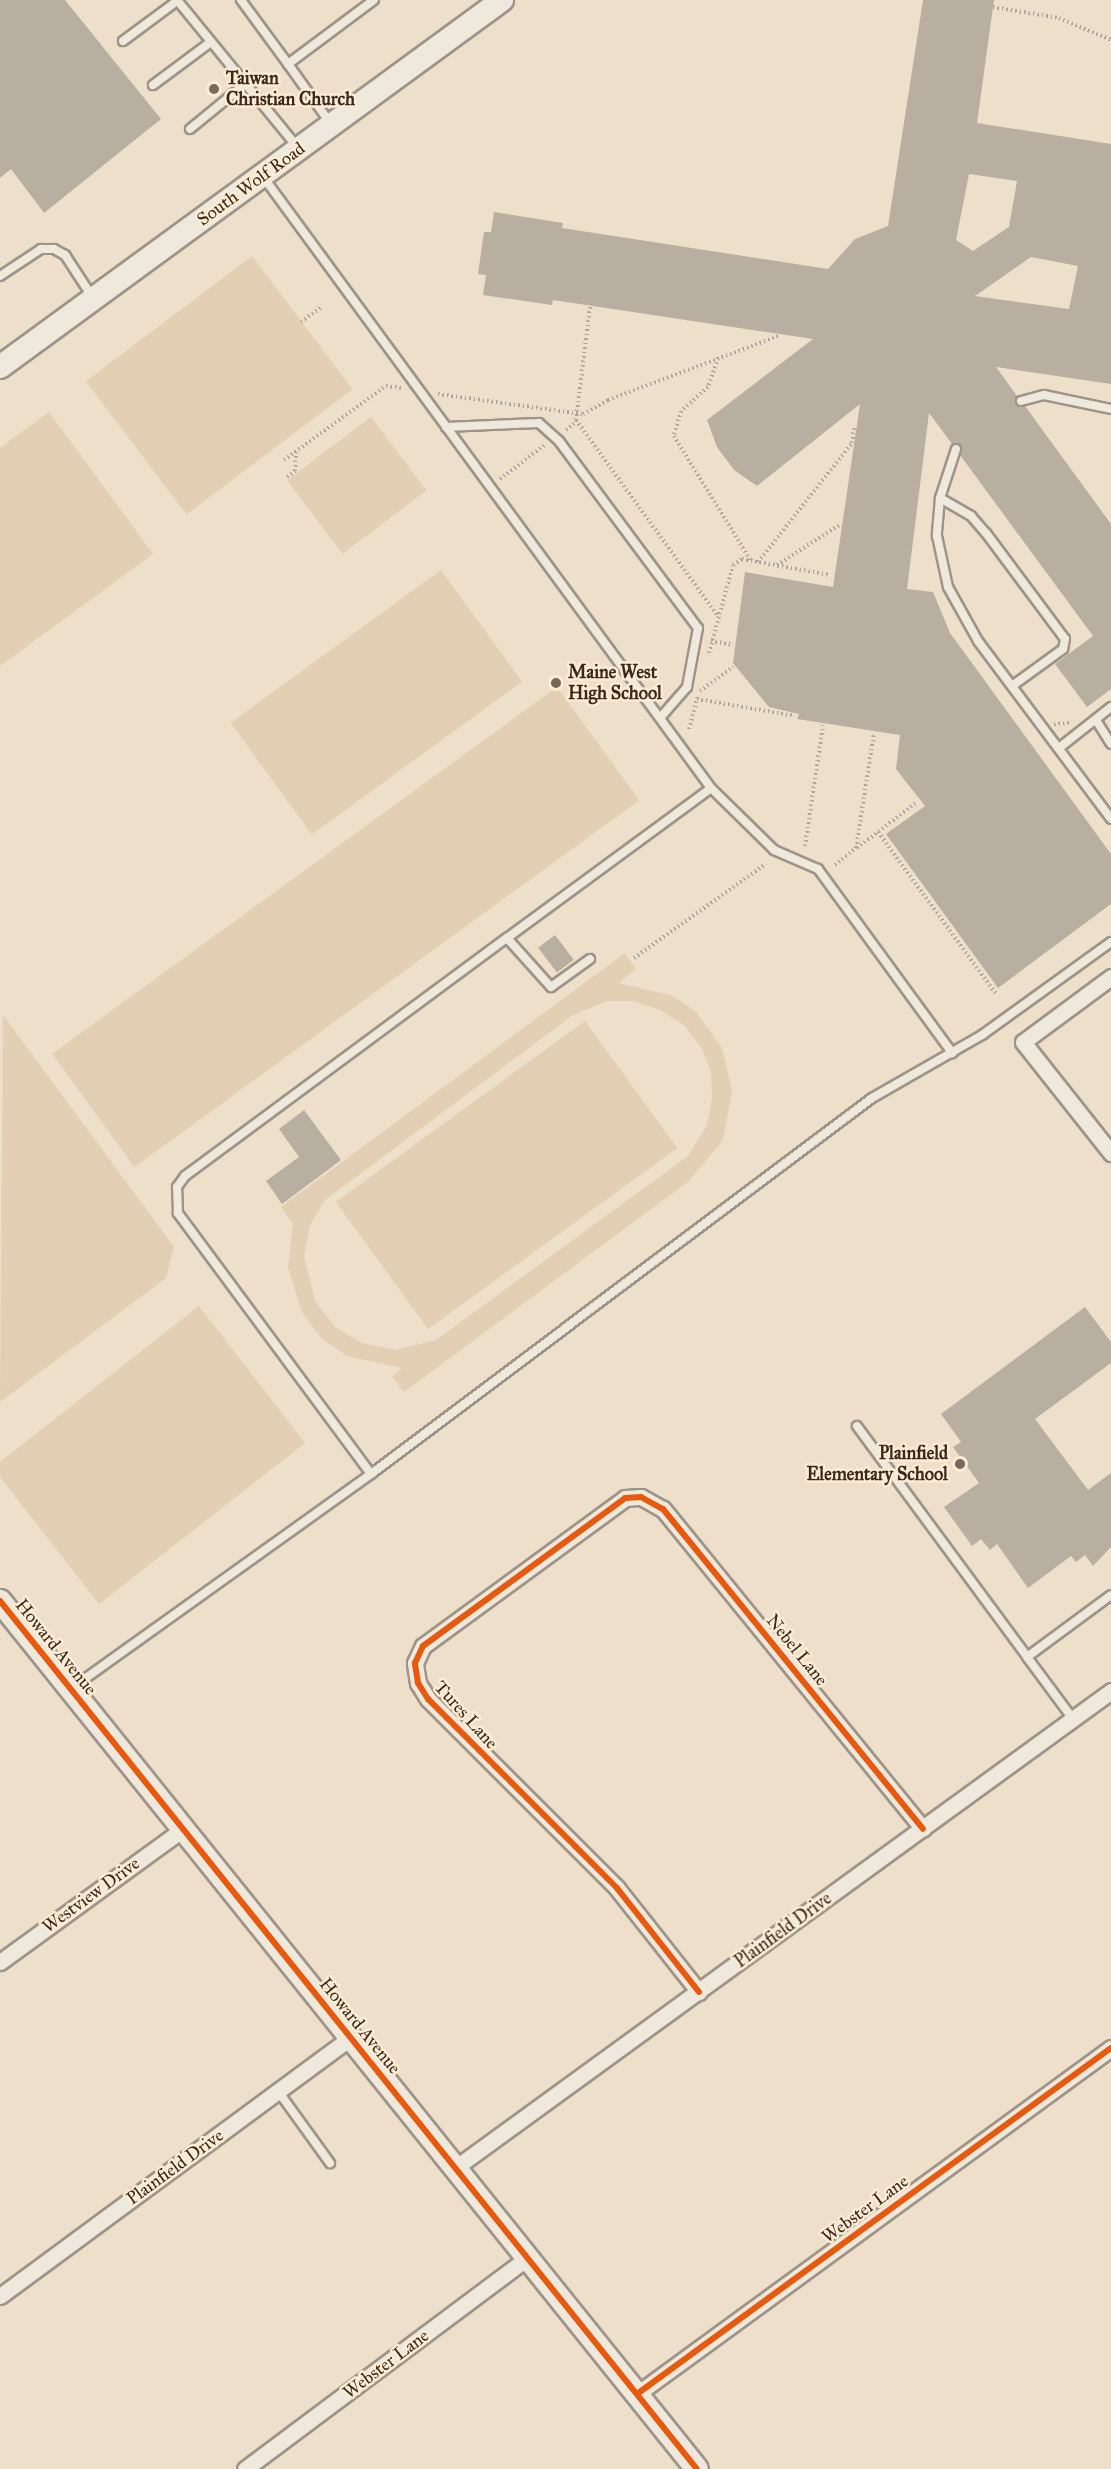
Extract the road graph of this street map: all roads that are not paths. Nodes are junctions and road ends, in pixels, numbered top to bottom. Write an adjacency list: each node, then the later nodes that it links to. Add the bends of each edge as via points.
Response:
1 (177, 0): 5 (lane); 6 (lane)
2 (241, 0): 7 (lane)
3 (374, 0): 7 (lane)
4 (502, 0): 10 (street, South Wolf Road)
5 (123, 41)
6 (211, 42): 8 (lane); 9 (lane)
7 (288, 64): 10 (lane)
8 (245, 84): 11 (lane); 12 (lane)
9 (153, 85)
10 (332, 125): 12 (street, South Wolf Road)
11 (190, 129)
12 (298, 149): 13 (street, South Wolf Road)
13 (262, 176): 15 (street, South Wolf Road); 19 (lane)
14 (0, 276): 15 (lane, via 41,249 54,249 65,255)
15 (94, 299): 16 (street, South Wolf Road)
16 (0, 367)
17 (1021, 401): 18 (lane, via 1044,395)
18 (1111, 408)
19 (446, 427): 24 (lane); 24 (lane, via 539,423 559,441 698,628 687,687)
20 (956, 450): 21 (lane)
21 (940, 498): 22 (lane, via 937,536 948,587 972,632); 22 (lane, via 971,516 986,532 1065,639 1063,649)
22 (1012, 686): 27 (lane)
23 (1111, 706): 25 (lane)
24 (661, 717): 28 (lane)
25 (1096, 720): 26 (lane); 27 (lane)
26 (1111, 744)
27 (1059, 748): 29 (lane)
28 (711, 788): 30 (lane); 34 (lane, via 767,844 818,869)
29 (1111, 819)
30 (507, 938): 32 (lane, via 552,987); 37 (lane, via 185,1176 175,1194 183,1221)
31 (1111, 942): 34 (lane, via 1034,1000)
32 (590, 959)
33 (1111, 977): 35 (street, via 1023,1042)
34 (952, 1053): 37 (lane, via 872,1098)
35 (1111, 1153)
36 (857, 1426): 41 (lane)
37 (371, 1473): 42 (lane)
38 (641, 1497): 46 (street, Nebel Lane, via 663,1509); 48 (street, Tures Lane, via 625,1498 423,1646 415,1663 418,1683 428,1699 616,1888)
39 (1111, 1595): 41 (lane)
40 (0, 1601): 42 (street, Howard Avenue)
41 (1027, 1657): 44 (lane)
42 (70, 1689): 45 (street, Howard Avenue)
43 (1111, 1691): 44 (street, Plainfield Drive)
44 (1073, 1719): 46 (street, Plainfield Drive)
45 (183, 1828): 47 (street, Westview Drive); 49 (street, Howard Avenue)
46 (923, 1829): 48 (street, Plainfield Drive)
47 (0, 1962)
48 (699, 1992): 53 (street, Plainfield Drive)
49 (350, 2038): 51 (street, Plainfield Drive); 53 (street, Howard Avenue)
50 (1111, 2048): 56 (street, Webster Lane)
51 (278, 2091): 52 (lane); 55 (street, Plainfield Drive)
52 (330, 2163)
53 (455, 2169): 54 (street, Howard Avenue)
54 (527, 2258): 56 (street, Howard Avenue); 58 (street, Webster Lane)
55 (0, 2296)
56 (636, 2394): 57 (street, Howard Avenue)
57 (694, 2468)
58 (245, 2469)

